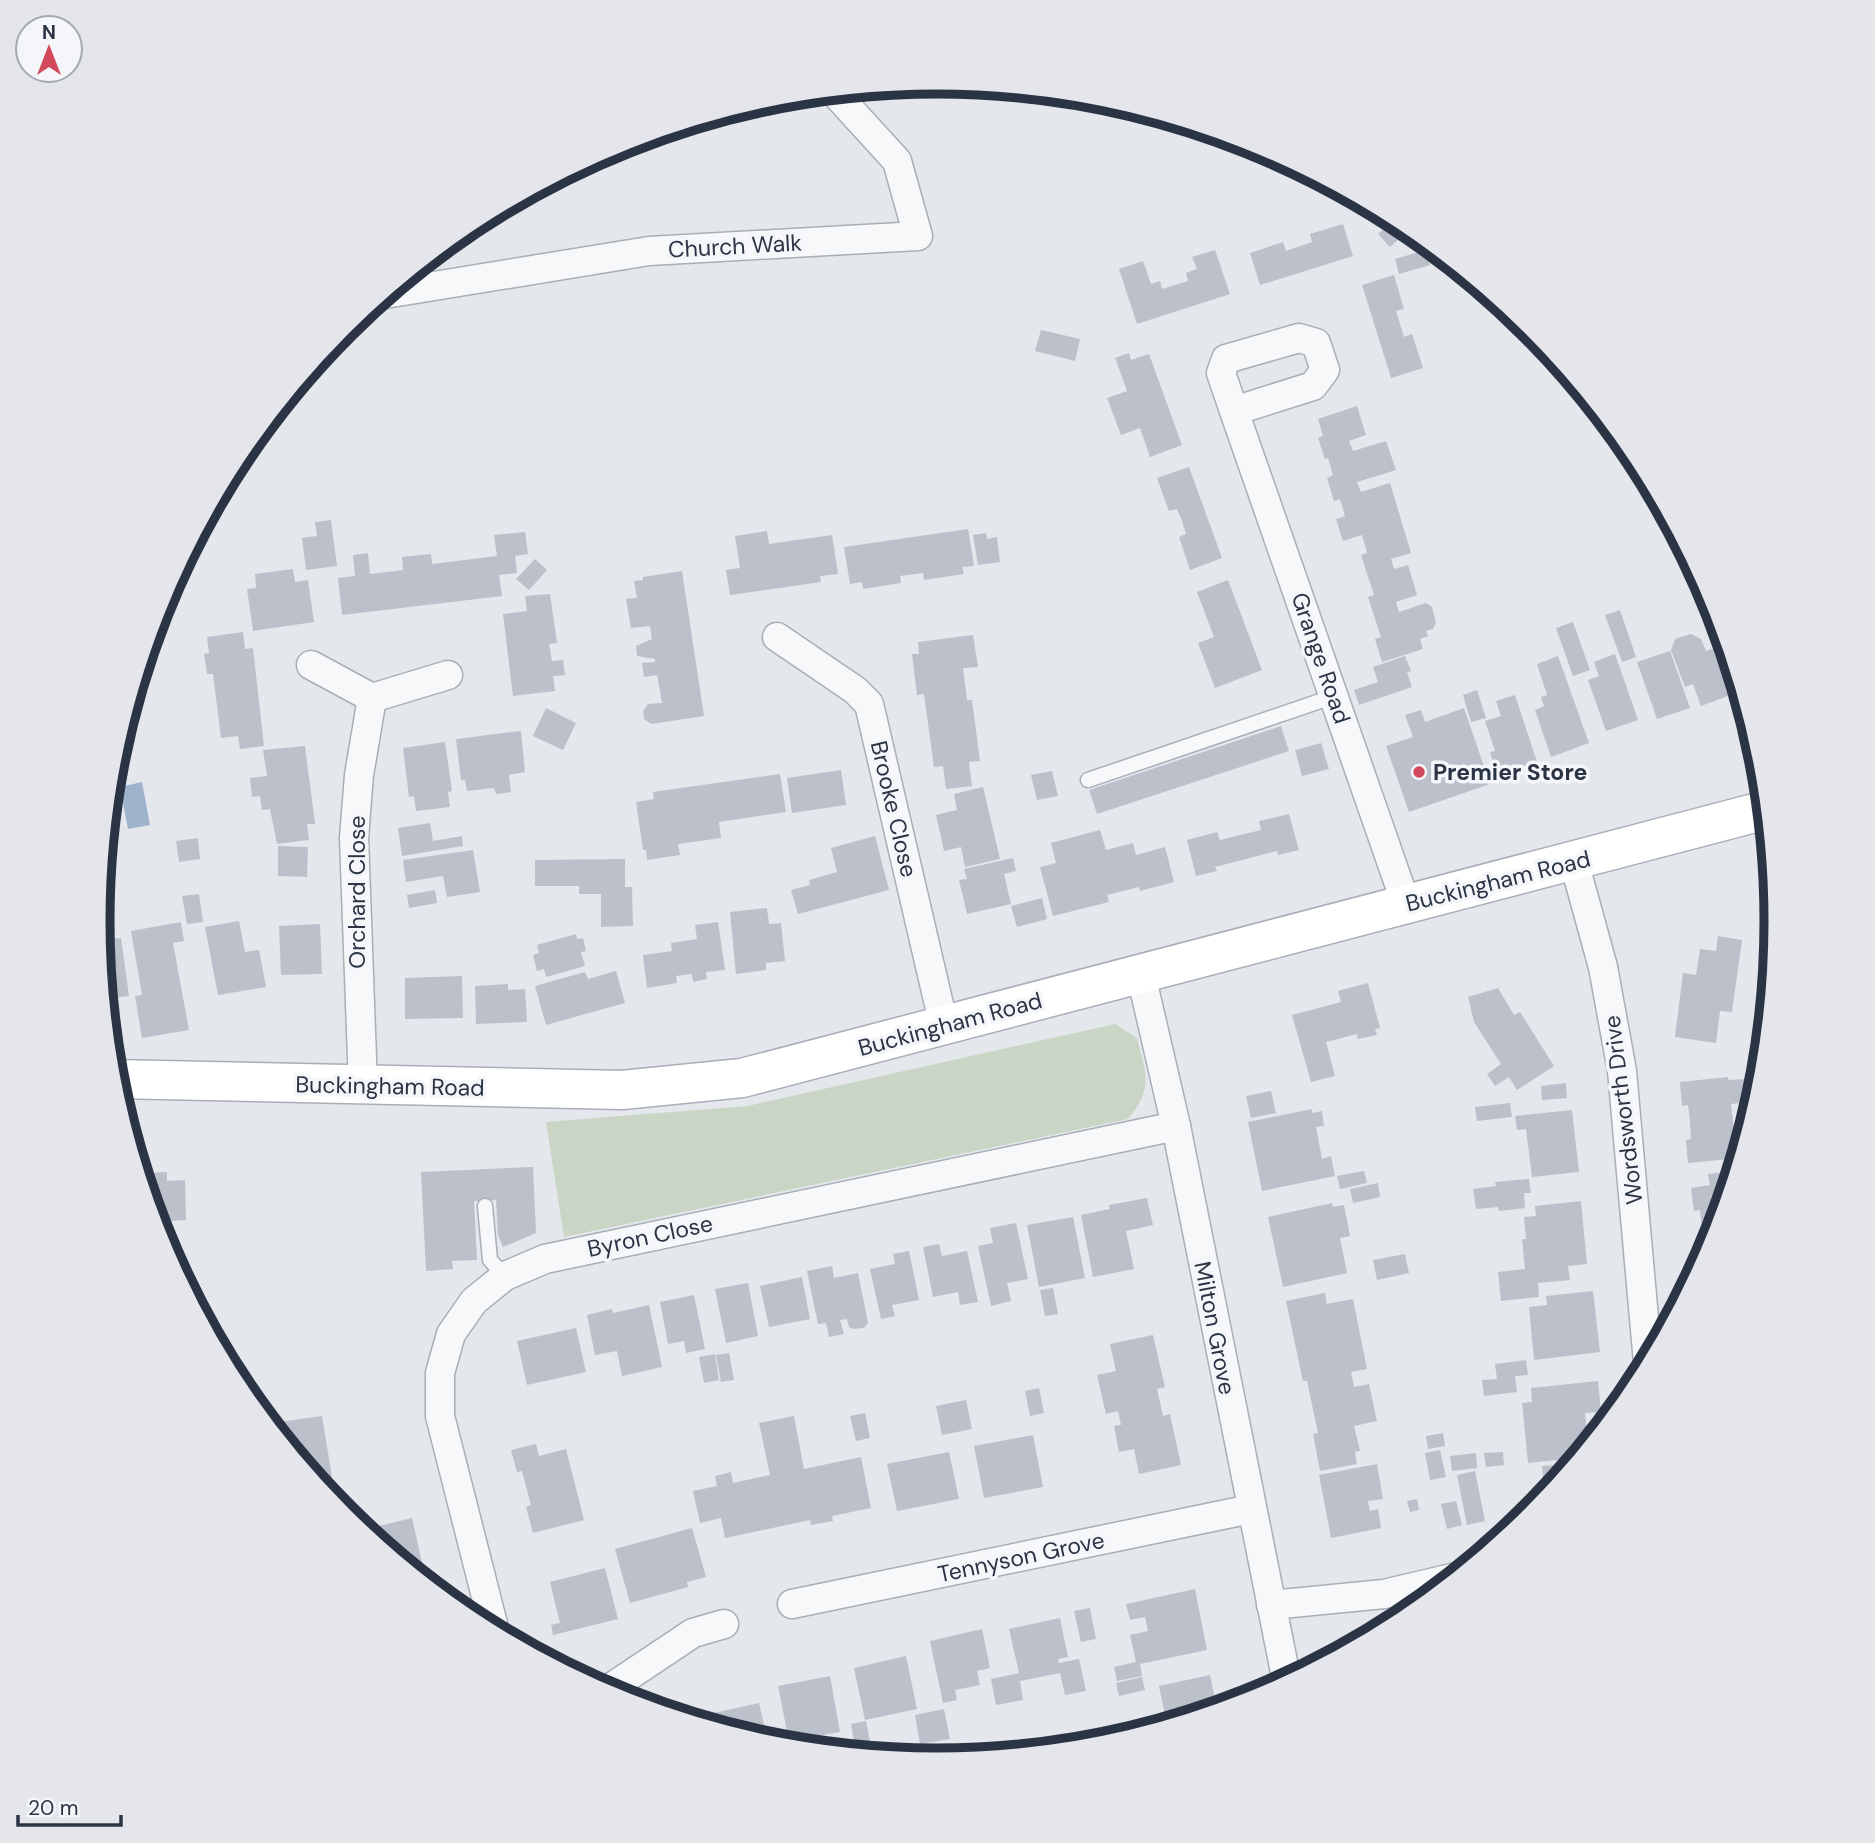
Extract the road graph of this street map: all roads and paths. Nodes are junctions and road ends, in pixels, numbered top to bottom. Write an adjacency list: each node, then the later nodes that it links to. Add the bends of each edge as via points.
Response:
1 (843, 101): 2 (street, Church Walk, via 897,161 918,236 649,251)
2 (403, 291)
3 (1234, 411): 7 (street, Grange Road)
4 (777, 637): 14 (street, Brooke Close, via 869,704)
5 (311, 665): 8 (street)
6 (448, 675): 8 (street)
7 (1335, 696): 9 (lane); 12 (street, Grange Road)
8 (372, 698): 16 (street, Orchard Close, via 354,838)
9 (1088, 780)
10 (1757, 812): 11 (main road, Buckingham Road)
11 (1574, 862): 12 (main road, Buckingham Road); 20 (street, Wordsworth Drive, via 1603,967 1622,1071)
12 (1406, 904): 13 (main road, Buckingham Road)
13 (1141, 975): 14 (main road, Buckingham Road); 17 (street, Milton Grove)
14 (944, 1026): 16 (main road, Buckingham Road, via 742,1078 622,1090)
15 (125, 1079): 16 (main road, Buckingham Road)
16 (363, 1086)
17 (1176, 1126): 19 (street, Byron Close, via 557,1256); 21 (street, Milton Grove)
18 (485, 1206): 19 (lane, via 489,1260)
19 (505, 1276): 25 (street, Byron Close, via 474,1301 452,1334 440,1373 440,1416)
20 (1647, 1347)
21 (1251, 1509): 23 (street, Tennyson Grove); 24 (street, Milton Grove)
22 (1436, 1582): 24 (street, via 1384,1594)
23 (792, 1604)
24 (1271, 1605): 27 (street, Milton Grove)
25 (491, 1617)
26 (724, 1624): 28 (street, via 693,1633)
27 (1285, 1672)
28 (617, 1684)

